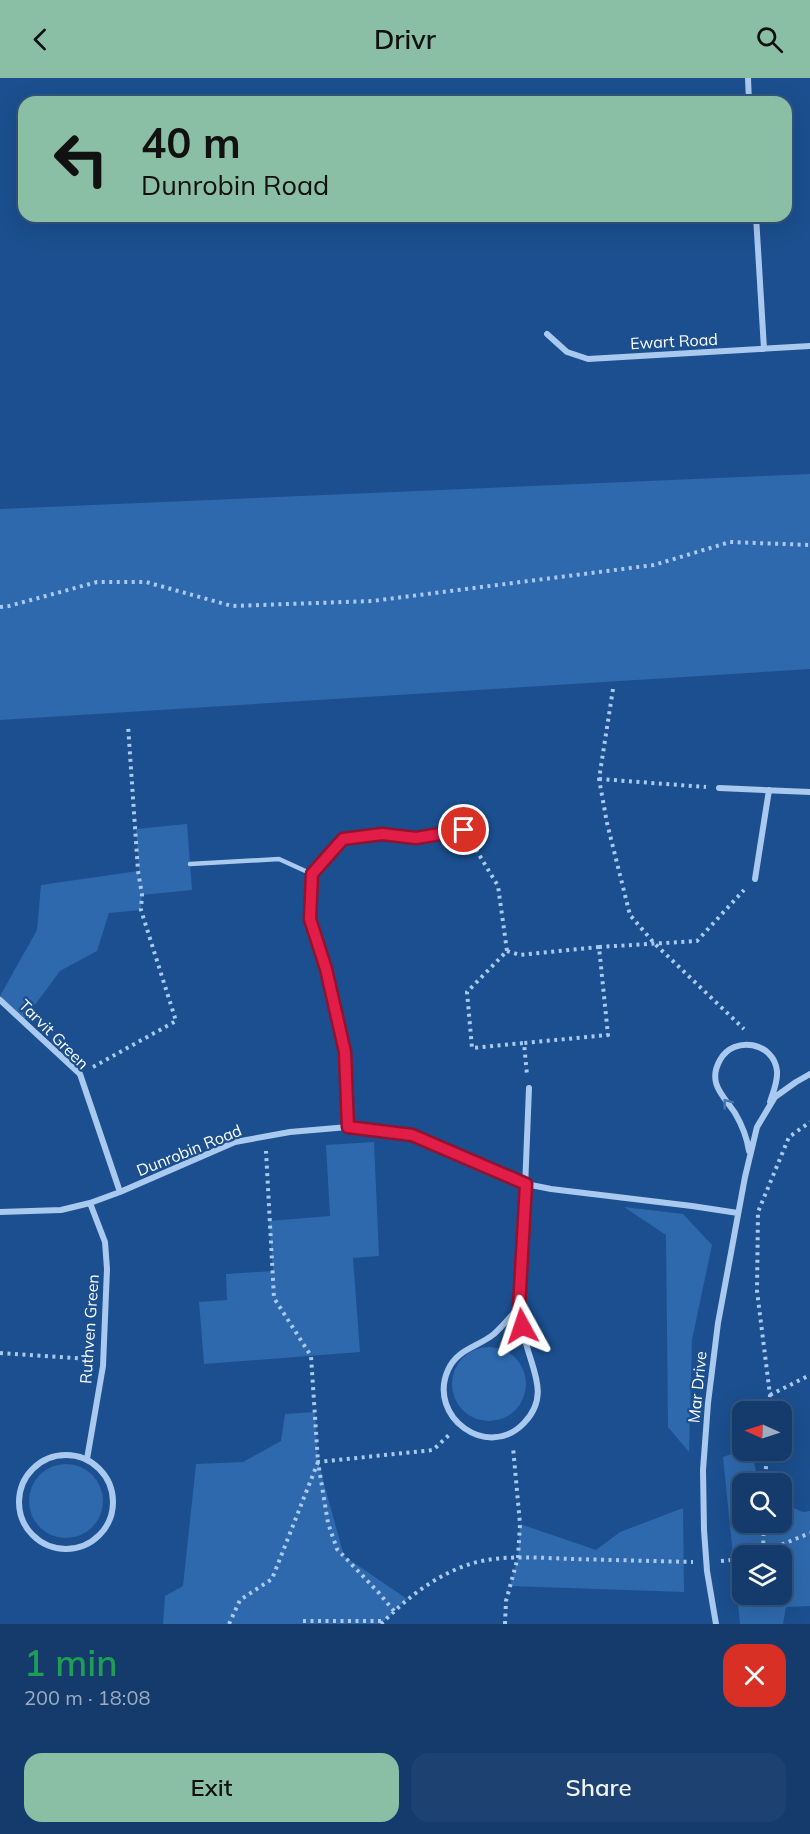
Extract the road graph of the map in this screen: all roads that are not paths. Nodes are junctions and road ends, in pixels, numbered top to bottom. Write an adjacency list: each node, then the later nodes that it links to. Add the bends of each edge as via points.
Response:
1 (748, 78): 2 (street)
2 (749, 96)
3 (756, 222): 6 (street)
4 (548, 334): 6 (street, Ewart Road, via 567,352 588,359)
5 (810, 346): 6 (street, Ewart Road)
6 (764, 349)
7 (719, 788): 8 (street)
8 (769, 790): 9 (street); 13 (street)
9 (810, 792)
10 (464, 830): 12 (street, via 416,838 382,834 343,839)
11 (190, 864): 12 (lane, via 279,859)
12 (312, 874): 18 (street, via 310,919 345,1052)
13 (755, 879)
14 (0, 1000): 21 (street, Tarvit Green, via 80,1074)
15 (810, 1074): 17 (street, Mar Drive, via 776,1097)
16 (529, 1088): 20 (street)
17 (765, 1114): 19 (street, Mar Drive, via 757,1127); 19 (street, Mar Drive, one-way to 17, via 742,1127 715,1080 721,1058 738,1044 752,1044 772,1056 777,1080)
18 (348, 1127): 20 (street, Dunrobin Road, via 412,1135); 21 (street, Dunrobin Road, via 235,1142)
19 (750, 1155): 24 (street, Mar Drive)
20 (526, 1184): 24 (street, Dunrobin Road); 25 (street)
21 (120, 1192): 22 (street, Dunrobin Road)
22 (90, 1203): 23 (street, Dunrobin Road, via 61,1210); 26 (street, Ruthven Green, via 105,1242 106,1269 103,1360)
23 (0, 1212)
24 (738, 1213): 27 (street, Mar Drive, via 718,1323 703,1470 704,1530)
25 (519, 1307): 25 (street, via 539,1386 537,1403 531,1416 512,1432 490,1437 475,1434 452,1417 444,1398 444,1382 461,1352 493,1335)
26 (87, 1459): 26 (street, via 109,1480 114,1495 108,1525 98,1538 84,1546 53,1548 39,1541 21,1516 22,1485 41,1461 71,1454)
27 (716, 1624)

